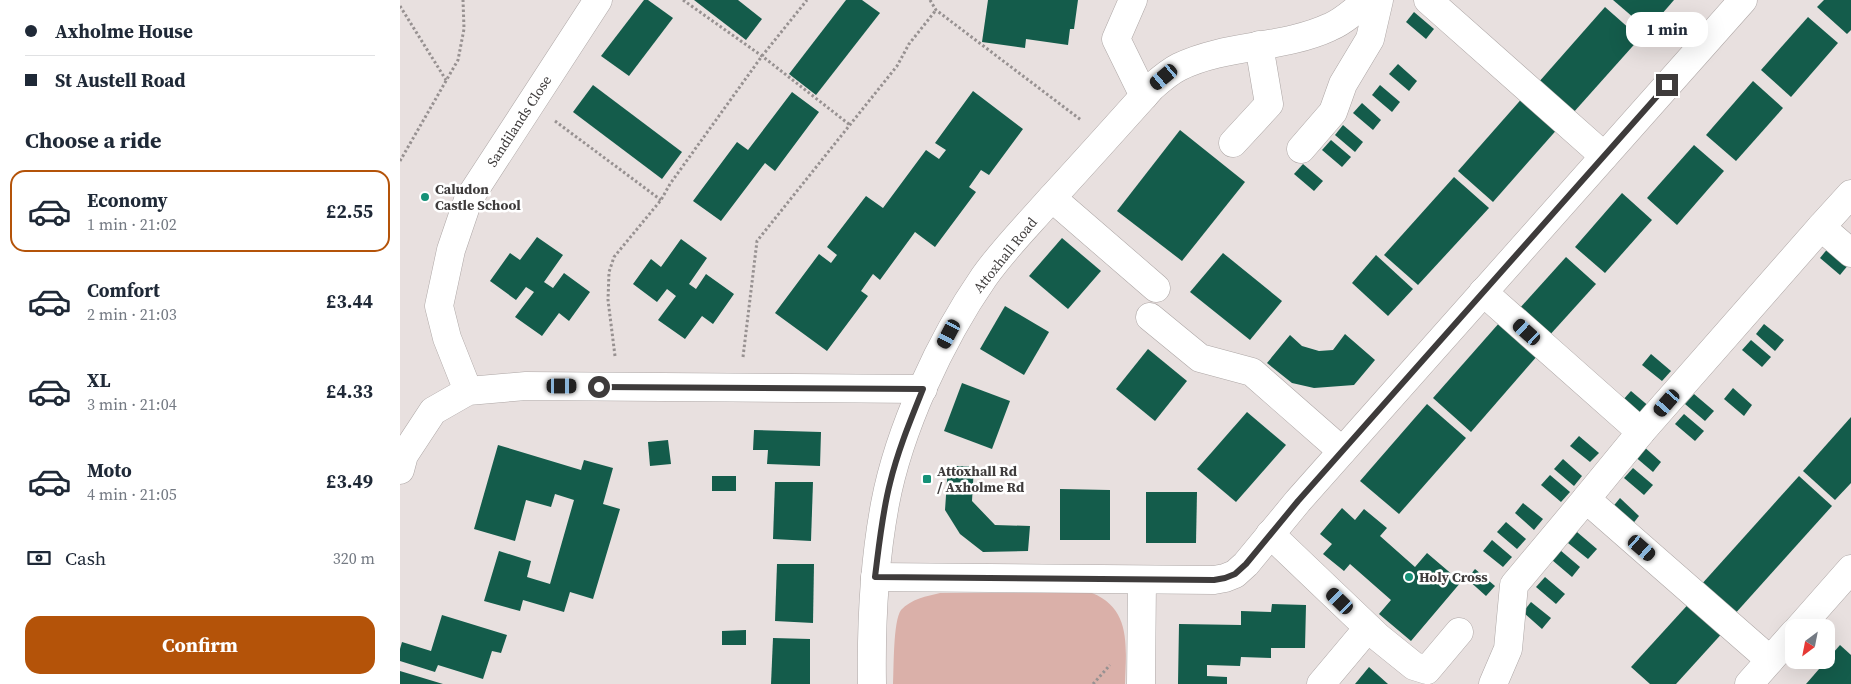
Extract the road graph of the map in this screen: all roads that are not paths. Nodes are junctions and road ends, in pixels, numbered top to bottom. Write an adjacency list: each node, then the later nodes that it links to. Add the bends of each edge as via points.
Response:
1 (598, 0): 20 (street, Sandilands Close, via 468,200 451,250 439,306 447,338)
2 (1133, 0): 8 (street, via 1116,39)
3 (1367, 0): 7 (street, Attoxhall Road, via 1319,32)
4 (1379, 0): 10 (street, via 1370,40 1343,84 1334,112)
5 (1428, 0): 11 (street)
6 (1742, 0): 11 (street)
7 (1259, 45): 8 (street, Attoxhall Road, via 1206,57 1177,68); 9 (street, via 1268,104)
8 (1144, 96): 13 (street, Attoxhall Road)
9 (1233, 143)
10 (1301, 149)
11 (1604, 156): 17 (street)
12 (1851, 194): 14 (street)
13 (1052, 198): 16 (street); 19 (street, Attoxhall Road, via 1000,256 971,297 942,346)
14 (1821, 227): 15 (street); 21 (street)
15 (1851, 253)
16 (1156, 288)
17 (1483, 292): 21 (street); 22 (street)
18 (1150, 317): 22 (street, via 1200,358 1252,372)
19 (923, 389): 20 (street, via 526,386); 27 (street, Attoxhall Road, via 890,481)
20 (468, 391): 23 (street, via 433,411 404,455)
21 (1641, 432): 24 (street)
22 (1342, 451): 25 (street)
23 (400, 470)
24 (1586, 499): 33 (street); 37 (street, via 1514,585 1508,649)
25 (1270, 534): 28 (street, via 1246,564 1225,578); 30 (street)
26 (1851, 568): 29 (street)
27 (875, 577): 28 (street); 34 (street, Attoxhall Road)
28 (1142, 580): 35 (street)
29 (1807, 619)
30 (1368, 628): 31 (street, via 1414,666 1427,670); 36 (street)
31 (1459, 632)
32 (1785, 643): 33 (street)
33 (1770, 660): 38 (street)
34 (872, 684)
35 (1141, 684)
36 (1321, 684)
37 (1493, 684)
38 (1749, 684)

